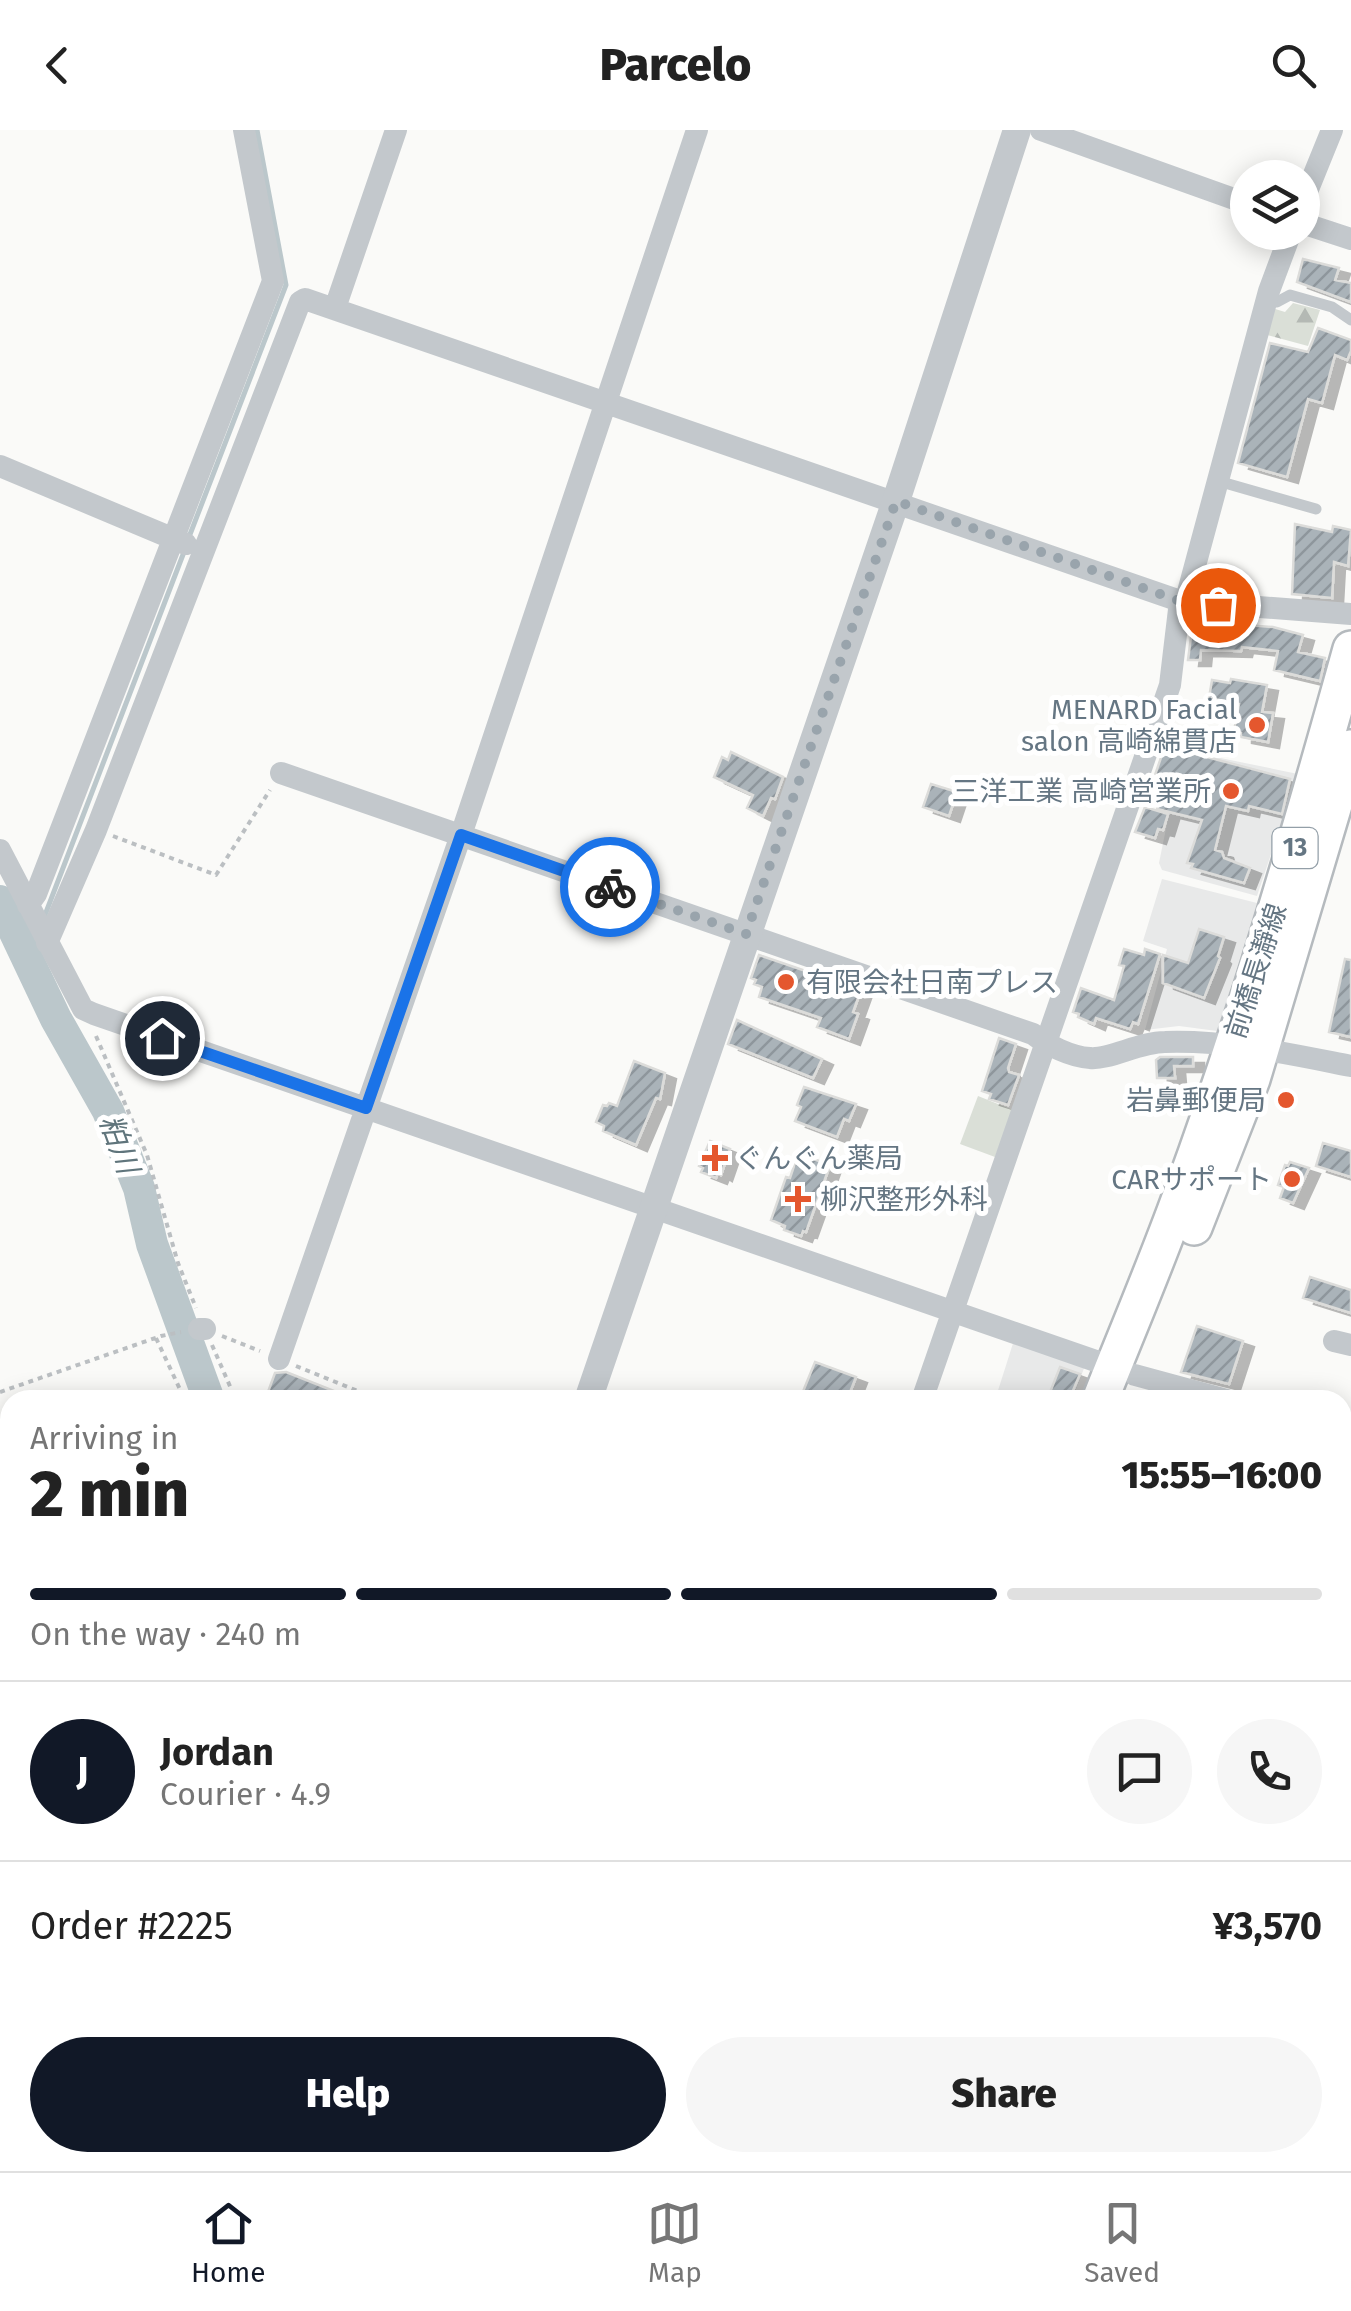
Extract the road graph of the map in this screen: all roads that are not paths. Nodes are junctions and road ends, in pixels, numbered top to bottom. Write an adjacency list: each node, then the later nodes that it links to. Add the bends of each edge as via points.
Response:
1 (244, 130): 20 (street, via 273,281)
2 (396, 130): 13 (street)
3 (697, 130): 15 (street)
4 (1018, 130): 18 (street)
5 (1040, 130): 8 (street)
6 (1332, 130): 7 (street)
7 (1320, 160)
8 (1230, 198)
9 (1320, 230): 10 (street)
10 (1351, 239)
11 (1285, 250): 12 (street)
12 (1267, 299): 14 (lane, via 1290,295); 17 (street)
13 (335, 308): 15 (street); 20 (street, via 300,302)
14 (1351, 320)
15 (604, 404): 18 (street); 26 (street)
16 (0, 466): 20 (street)
17 (1218, 481): 19 (lane); 21 (street)
18 (896, 501): 21 (street); 29 (street)
19 (1316, 508)
20 (188, 545): 28 (street, via 96,830); 28 (street, via 36,894)
21 (1182, 602): 22 (street); 30 (street, via 1170,685)
22 (1351, 614)
23 (1351, 649): 31 (main road, 前橋長瀞線 / 13)
24 (1351, 748): 31 (main road, 前橋長瀞線 / 13)
25 (280, 774): 26 (street)
26 (461, 835): 29 (street); 33 (street)
27 (0, 850): 28 (street)
28 (38, 926): 33 (street, via 83,1008)
29 (746, 934): 30 (street, via 1033,1034); 34 (street)
30 (1045, 1044): 31 (street, via 1091,1059 1140,1044); 35 (street)
31 (1247, 1047): 32 (street); 37 (main road, 前橋長瀞線 / 13, via 1181,1196)
32 (1351, 1066)
33 (366, 1108): 34 (street); 36 (street)
34 (654, 1208): 35 (street); 38 (street)
35 (952, 1312): 37 (street); 39 (street)
36 (279, 1359)
37 (1118, 1386): 40 (street)
38 (591, 1390)
39 (925, 1390)
40 (1149, 1390)

